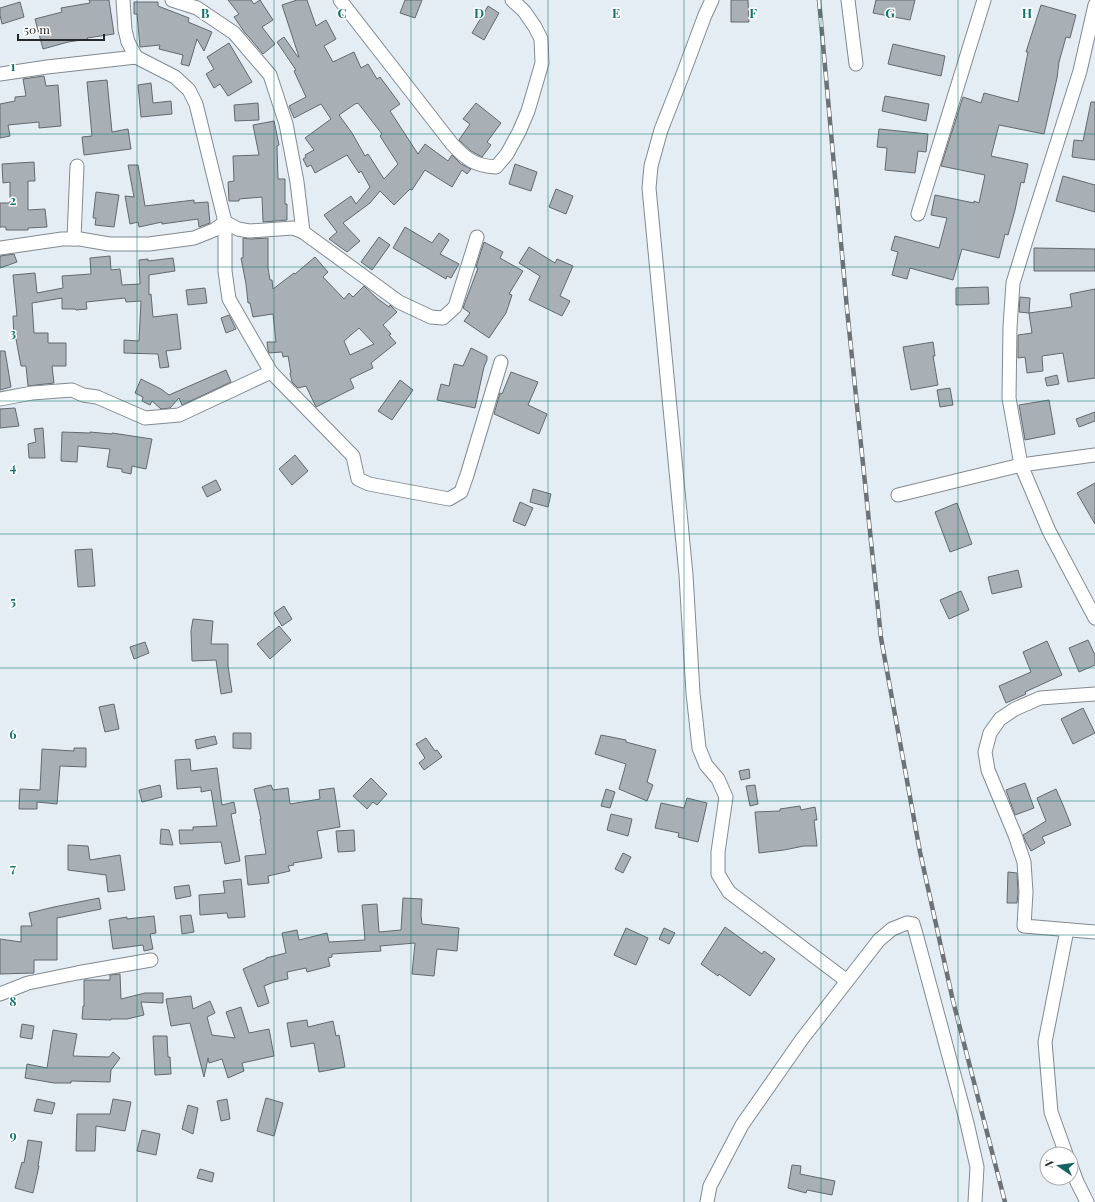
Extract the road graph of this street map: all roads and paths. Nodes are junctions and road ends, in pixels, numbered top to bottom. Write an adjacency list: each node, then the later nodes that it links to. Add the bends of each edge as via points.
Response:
1 (123, 0): 9 (street, via 125,30)
2 (172, 0): 15 (street, via 197,8 234,33 270,76 286,124)
3 (340, 0): 4 (street, via 462,155 473,163 496,167 507,154 519,132 542,63 541,39 524,11)
4 (512, 0)
5 (712, 0): 30 (street, via 661,130 651,166 650,188 686,575 698,748 726,796 718,852 718,874 729,892)
6 (848, 0): 10 (street)
7 (984, 0): 13 (street)
8 (1095, 5): 23 (street, via 1080,71 1014,283 1010,327 1009,398)
9 (136, 57): 11 (street, via 47,66); 14 (street, via 175,77 189,90 196,104)
10 (856, 64)
11 (0, 74)
12 (77, 166): 17 (street)
13 (918, 214)
14 (225, 222): 15 (street, via 238,230 248,232 293,228); 17 (street, via 214,230 194,238 150,244 109,244); 20 (street, via 225,271 229,299)
15 (303, 232): 16 (street, via 399,302 431,317 443,318 454,307)
16 (477, 237)
17 (74, 238): 18 (street)
18 (0, 248)
19 (501, 362): 20 (street, via 461,492 449,499 369,484 358,479 353,456)
20 (270, 372): 21 (street, via 179,415 145,418 72,390)
21 (0, 399)
22 (1095, 455): 23 (street)
23 (1021, 465): 24 (street); 25 (street, via 1049,531)
24 (898, 496)
25 (1095, 618)
26 (1095, 694): 27 (street, via 1040,698 1015,709 1000,719 990,733 985,752 988,770 1024,862 1024,926)
27 (1067, 930): 28 (street); 32 (street, via 1045,1042 1051,1112)
28 (1095, 932)
29 (151, 960): 31 (street, via 28,983)
30 (847, 981): 34 (street, via 802,1039 742,1125 710,1186); 35 (street, via 879,940 892,929 907,923 913,924 969,1130 977,1167)
31 (0, 994)
32 (1063, 1146)
33 (1079, 1186): 36 (street)
34 (707, 1202)
35 (975, 1202)
36 (1087, 1202)

